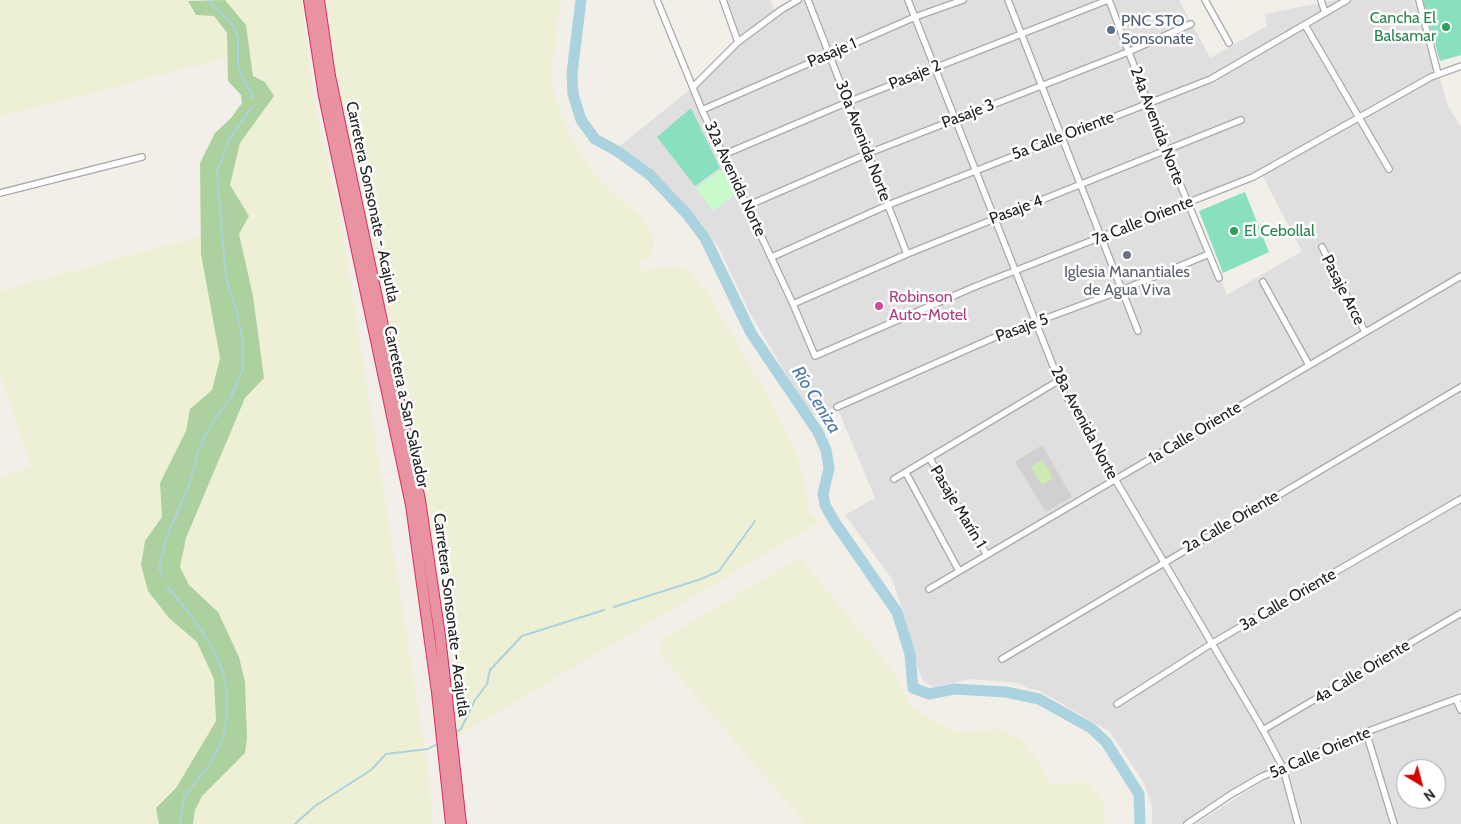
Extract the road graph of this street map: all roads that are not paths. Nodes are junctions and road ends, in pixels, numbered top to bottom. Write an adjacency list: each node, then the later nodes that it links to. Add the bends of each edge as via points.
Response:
1 (309, 0): 85 (highway, Carretera a San Salvador, via 324,96 411,505 438,692)
2 (319, 0): 86 (highway, Carretera Sonsonate - Acajutla, via 330,76 420,500 440,636)
3 (658, 0): 28 (street, 32a Avenida Norte)
4 (723, 0): 20 (street)
5 (798, 0): 20 (street)
6 (808, 0): 23 (street, 30a Avenida Norte)
7 (908, 0): 16 (street, 28a Avenida Norte)
8 (962, 0): 16 (street, Pasaje 1)
9 (1008, 0): 19 (street)
10 (1109, 0): 19 (street, Pasaje 2); 22 (street, 24a Avenida Norte)
11 (1205, 0): 21 (street)
12 (1322, 0): 15 (street)
13 (1348, 0): 15 (street, 5a Calle Oriente)
14 (1419, 0): 26 (street)
15 (1325, 13): 18 (street, 5a Calle Oriente)
16 (916, 17): 23 (street, Pasaje 1); 25 (street, 28a Avenida Norte)
17 (1191, 24): 22 (street, Pasaje 3)
18 (1305, 25): 30 (street, 5a Calle Oriente, via 1211,79); 32 (street)
19 (1022, 33): 25 (street, Pasaje 2); 27 (street)
20 (738, 42): 28 (street)
21 (1229, 43)
22 (1128, 52): 27 (street, Pasaje 3); 30 (street, 24a Avenida Norte)
23 (829, 55): 29 (street, 30a Avenida Norte); 31 (street, Pasaje 1)
24 (1461, 66): 26 (street, 7a Calle Oriente)
25 (936, 67): 29 (street, Pasaje 2); 33 (street, 28a Avenida Norte)
26 (1438, 74): 32 (street, 7a Calle Oriente)
27 (1043, 86): 33 (street, Pasaje 3); 35 (street)
28 (693, 88): 31 (street, 32a Avenida Norte)
29 (848, 102): 37 (street, 30a Avenida Norte); 38 (street, Pasaje 2)
30 (1148, 103): 35 (street, 5a Calle Oriente); 36 (street, 24a Avenida Norte)
31 (702, 110): 38 (street, 32a Avenida Norte)
32 (1359, 117): 40 (street); 44 (street, 7a Calle Oriente, via 1268,170)
33 (955, 118): 37 (street, Pasaje 3); 41 (street, 28a Avenida Norte)
34 (1241, 120): 36 (street, Pasaje 4)
35 (1062, 138): 41 (street, 5a Calle Oriente); 42 (street)
36 (1166, 150): 42 (street, Pasaje 4); 44 (street, 24a Avenida Norte)
37 (869, 153): 45 (street, 30a Avenida Norte); 46 (street, Pasaje 3)
38 (723, 155): 46 (street, 32a Avenida Norte)
39 (142, 156): 43 (street)
40 (1389, 169)
41 (976, 170): 45 (street, 5a Calle Oriente); 47 (street, 28a Avenida Norte)
42 (1081, 185): 47 (street, Pasaje 4); 48 (street)
43 (0, 193)
44 (1188, 202): 48 (street, 7a Calle Oriente); 51 (street, 24a Avenida Norte)
45 (888, 205): 50 (street, 30a Avenida Norte); 52 (street, 5a Calle Oriente)
46 (747, 206): 52 (street, 32a Avenida Norte)
47 (995, 218): 50 (street, Pasaje 4); 53 (street, 28a Avenida Norte)
48 (1102, 238): 53 (street, 7a Calle Oriente); 57 (street)
49 (1322, 247): 61 (street, Pasaje Arce)
50 (907, 254): 58 (street, Pasaje 4)
51 (1209, 254): 55 (street, 24a Avenida Norte); 57 (street, Pasaje 5)
52 (772, 257): 58 (street, 32a Avenida Norte)
53 (1015, 271): 59 (street, 28a Avenida Norte); 62 (street, 7a Calle Oriente)
54 (1461, 276): 61 (street, 1a Calle Oriente)
55 (1219, 278)
56 (1263, 282): 63 (street)
57 (1122, 290): 59 (street, Pasaje 5); 60 (street)
58 (793, 304): 62 (street, 32a Avenida Norte)
59 (1035, 324): 64 (street, 28a Avenida Norte); 66 (street, Pasaje 5, via 994,338)
60 (1138, 332)
61 (1365, 332): 63 (street, 1a Calle Oriente)
62 (815, 356)
63 (1309, 365): 70 (street, 1a Calle Oriente)
64 (1058, 381): 67 (street); 70 (street, 28a Avenida Norte)
65 (1461, 387): 73 (street, 2a Calle Oriente)
66 (837, 407)
67 (930, 459): 68 (street); 72 (street, Pasaje Marín 1)
68 (906, 473): 69 (street); 74 (street)
69 (894, 479)
70 (1114, 481): 72 (street, 1a Calle Oriente); 73 (street, 28a Avenida Norte)
71 (1461, 499): 77 (street, 3a Calle Oriente)
72 (987, 555): 74 (street, 1a Calle Oriente)
73 (1164, 562): 77 (street, 28a Avenida Norte); 78 (street, 2a Calle Oriente)
74 (959, 571): 75 (street, 1a Calle Oriente)
75 (929, 589)
76 (1461, 614): 82 (street, 4a Calle Oriente)
77 (1212, 644): 80 (street, 3a Calle Oriente); 82 (street, 28a Avenida Norte)
78 (1002, 659)
79 (1459, 698): 81 (street); 83 (street, 5a Calle Oriente)
80 (1117, 704)
81 (1461, 710)
82 (1263, 730): 84 (street, 28a Avenida Norte)
83 (1366, 732): 84 (street, 5a Calle Oriente); 89 (street)
84 (1283, 768): 87 (street, 5a Calle Oriente, via 1230,795); 88 (street, 28a Avenida Norte)
85 (451, 824)
86 (461, 824)
87 (1187, 824)
88 (1298, 824)
89 (1394, 824)

